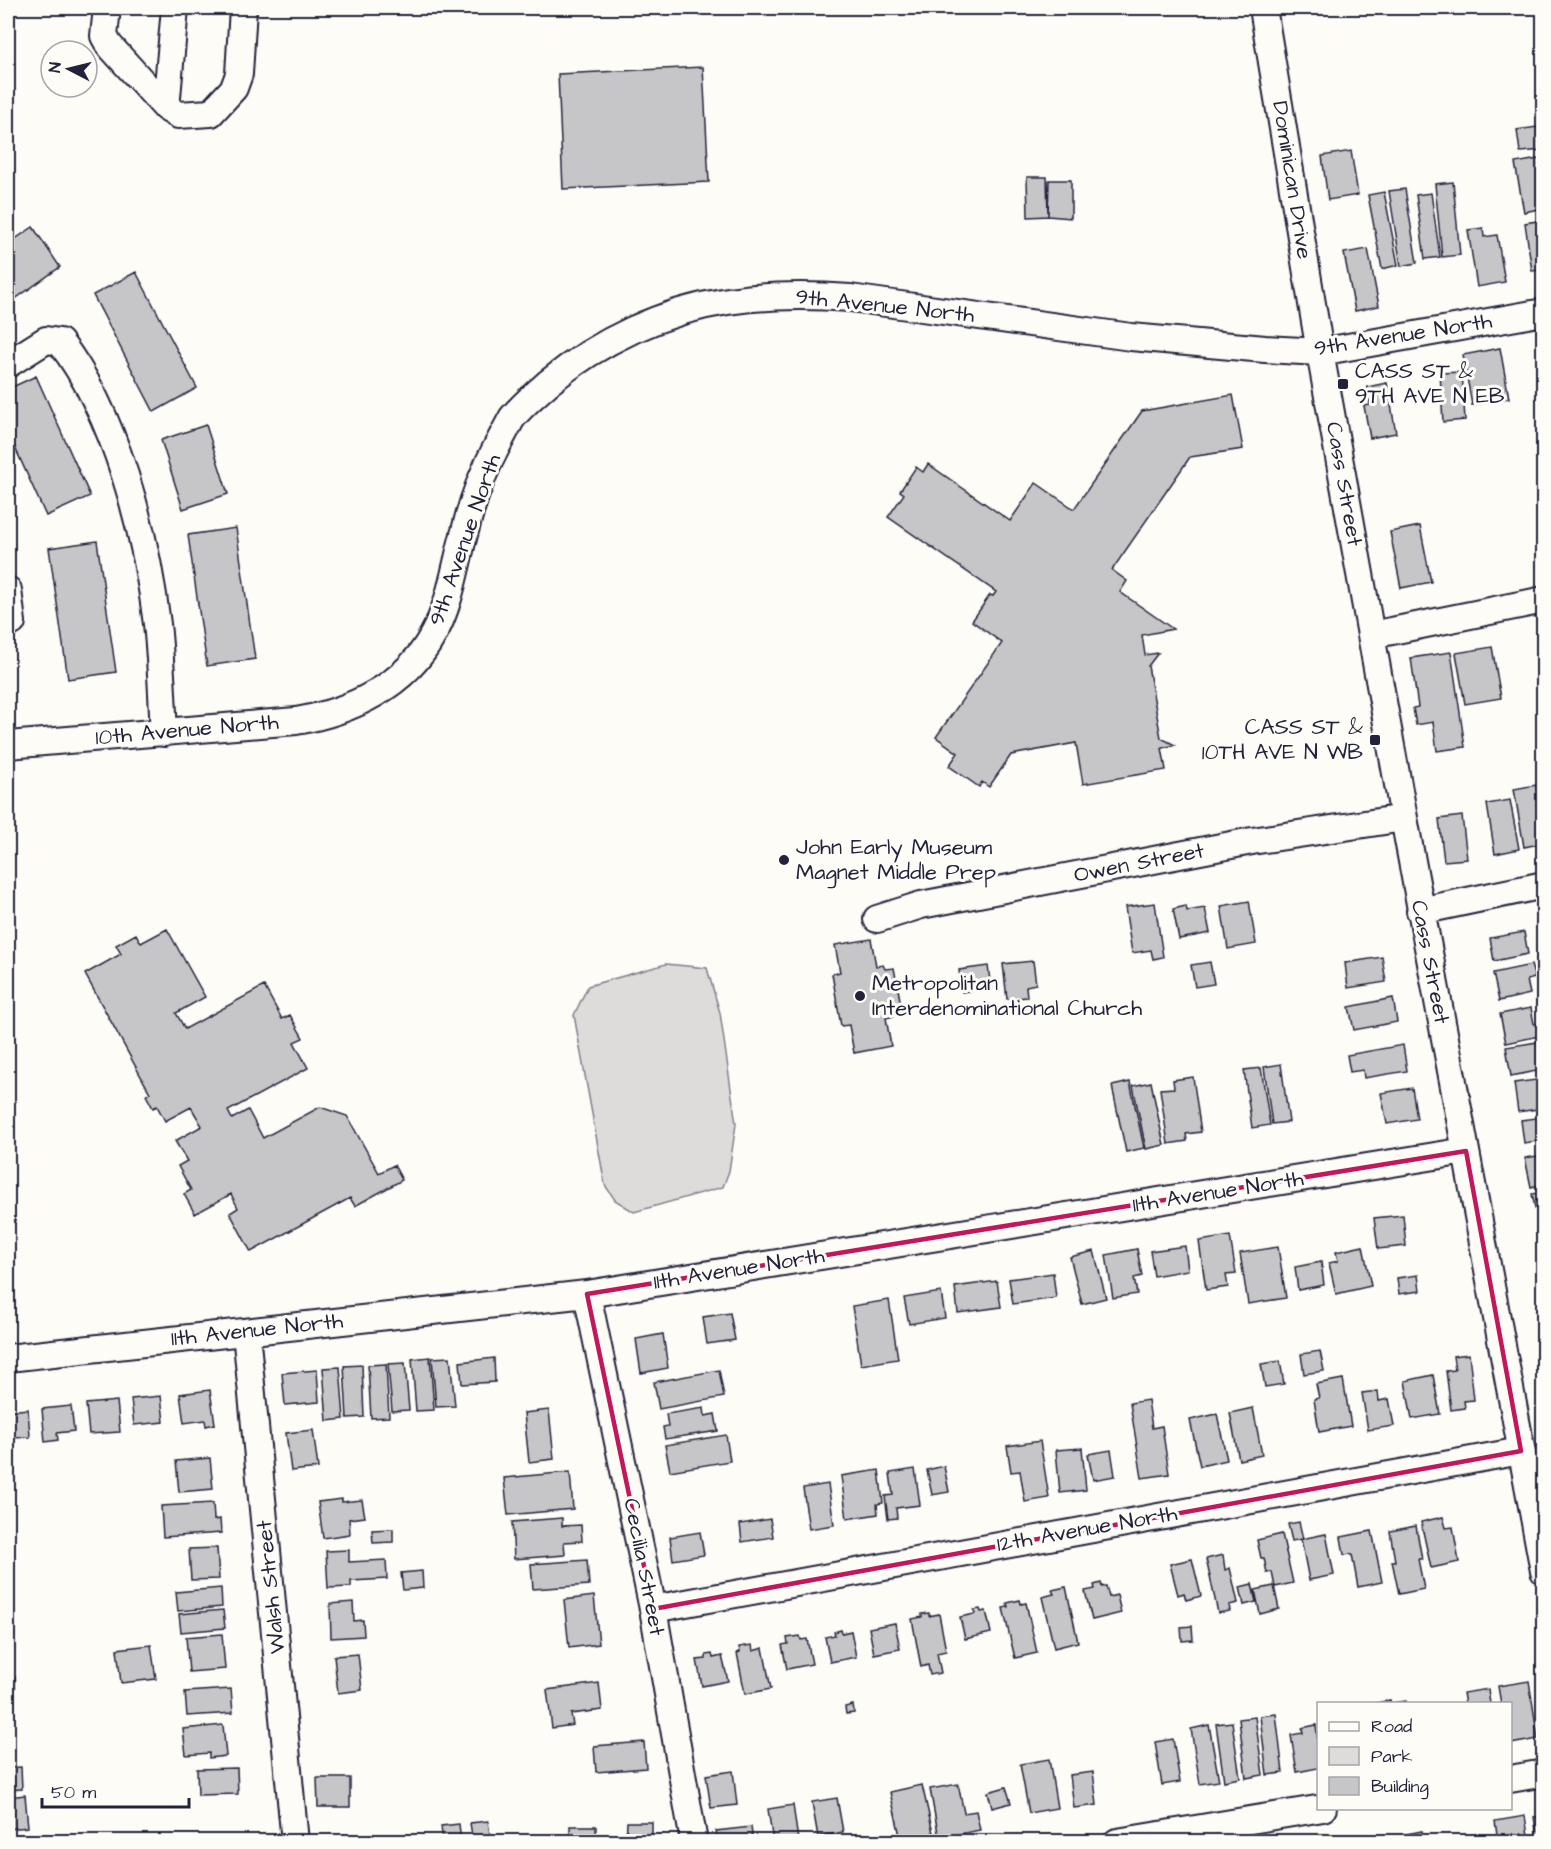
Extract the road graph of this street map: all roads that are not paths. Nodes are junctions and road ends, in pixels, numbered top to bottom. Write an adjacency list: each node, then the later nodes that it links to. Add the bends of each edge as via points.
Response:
1 (107, 8): 5 (street, via 104,36 109,45)
2 (175, 8): 5 (street)
3 (243, 8): 5 (street, via 239,74 234,88 212,113 178,116)
4 (1263, 8): 7 (street, Dominican Drive)
5 (166, 108)
6 (1544, 312): 7 (street, 9th Avenue North)
7 (1320, 352): 12 (street, Cass Street); 13 (street, 9th Avenue North, via 1131,337 816,295 727,301 670,316 632,330 591,352 568,367 513,417 479,487 452,586 433,636 401,675)
8 (8, 364): 14 (street, via 46,340 60,342 101,411 120,459 152,587)
9 (8, 590): 11 (street)
10 (1544, 600): 12 (street)
11 (12, 622)
12 (1372, 635): 16 (street, Cass Street)
13 (364, 700): 14 (street, 10th Avenue North, via 319,717)
14 (164, 733): 15 (street, 10th Avenue North)
15 (8, 745)
16 (1404, 819): 18 (street, Cass Street); 19 (street, Owen Street, via 1252,841 921,905)
17 (1544, 885): 18 (street)
18 (1420, 911): 20 (street, Cass Street)
19 (877, 919)
20 (1466, 1152): 21 (street, 11th Avenue North); 24 (street, Cass Street)
21 (587, 1294): 22 (street, 11th Avenue North); 27 (street, Cecilia Street)
22 (246, 1332): 23 (street, 11th Avenue North); 31 (street, Walsh Street)
23 (8, 1358)
24 (1521, 1451): 25 (street, Cass Street); 27 (street, 12th Avenue North)
25 (1536, 1484): 26 (street, Cass Street)
26 (1544, 1571)
27 (653, 1609): 32 (street, Cecilia Street)
28 (1544, 1773): 29 (street)
29 (1512, 1779)
30 (1317, 1810): 33 (street)
31 (296, 1842)
32 (694, 1842)
33 (1117, 1842)

